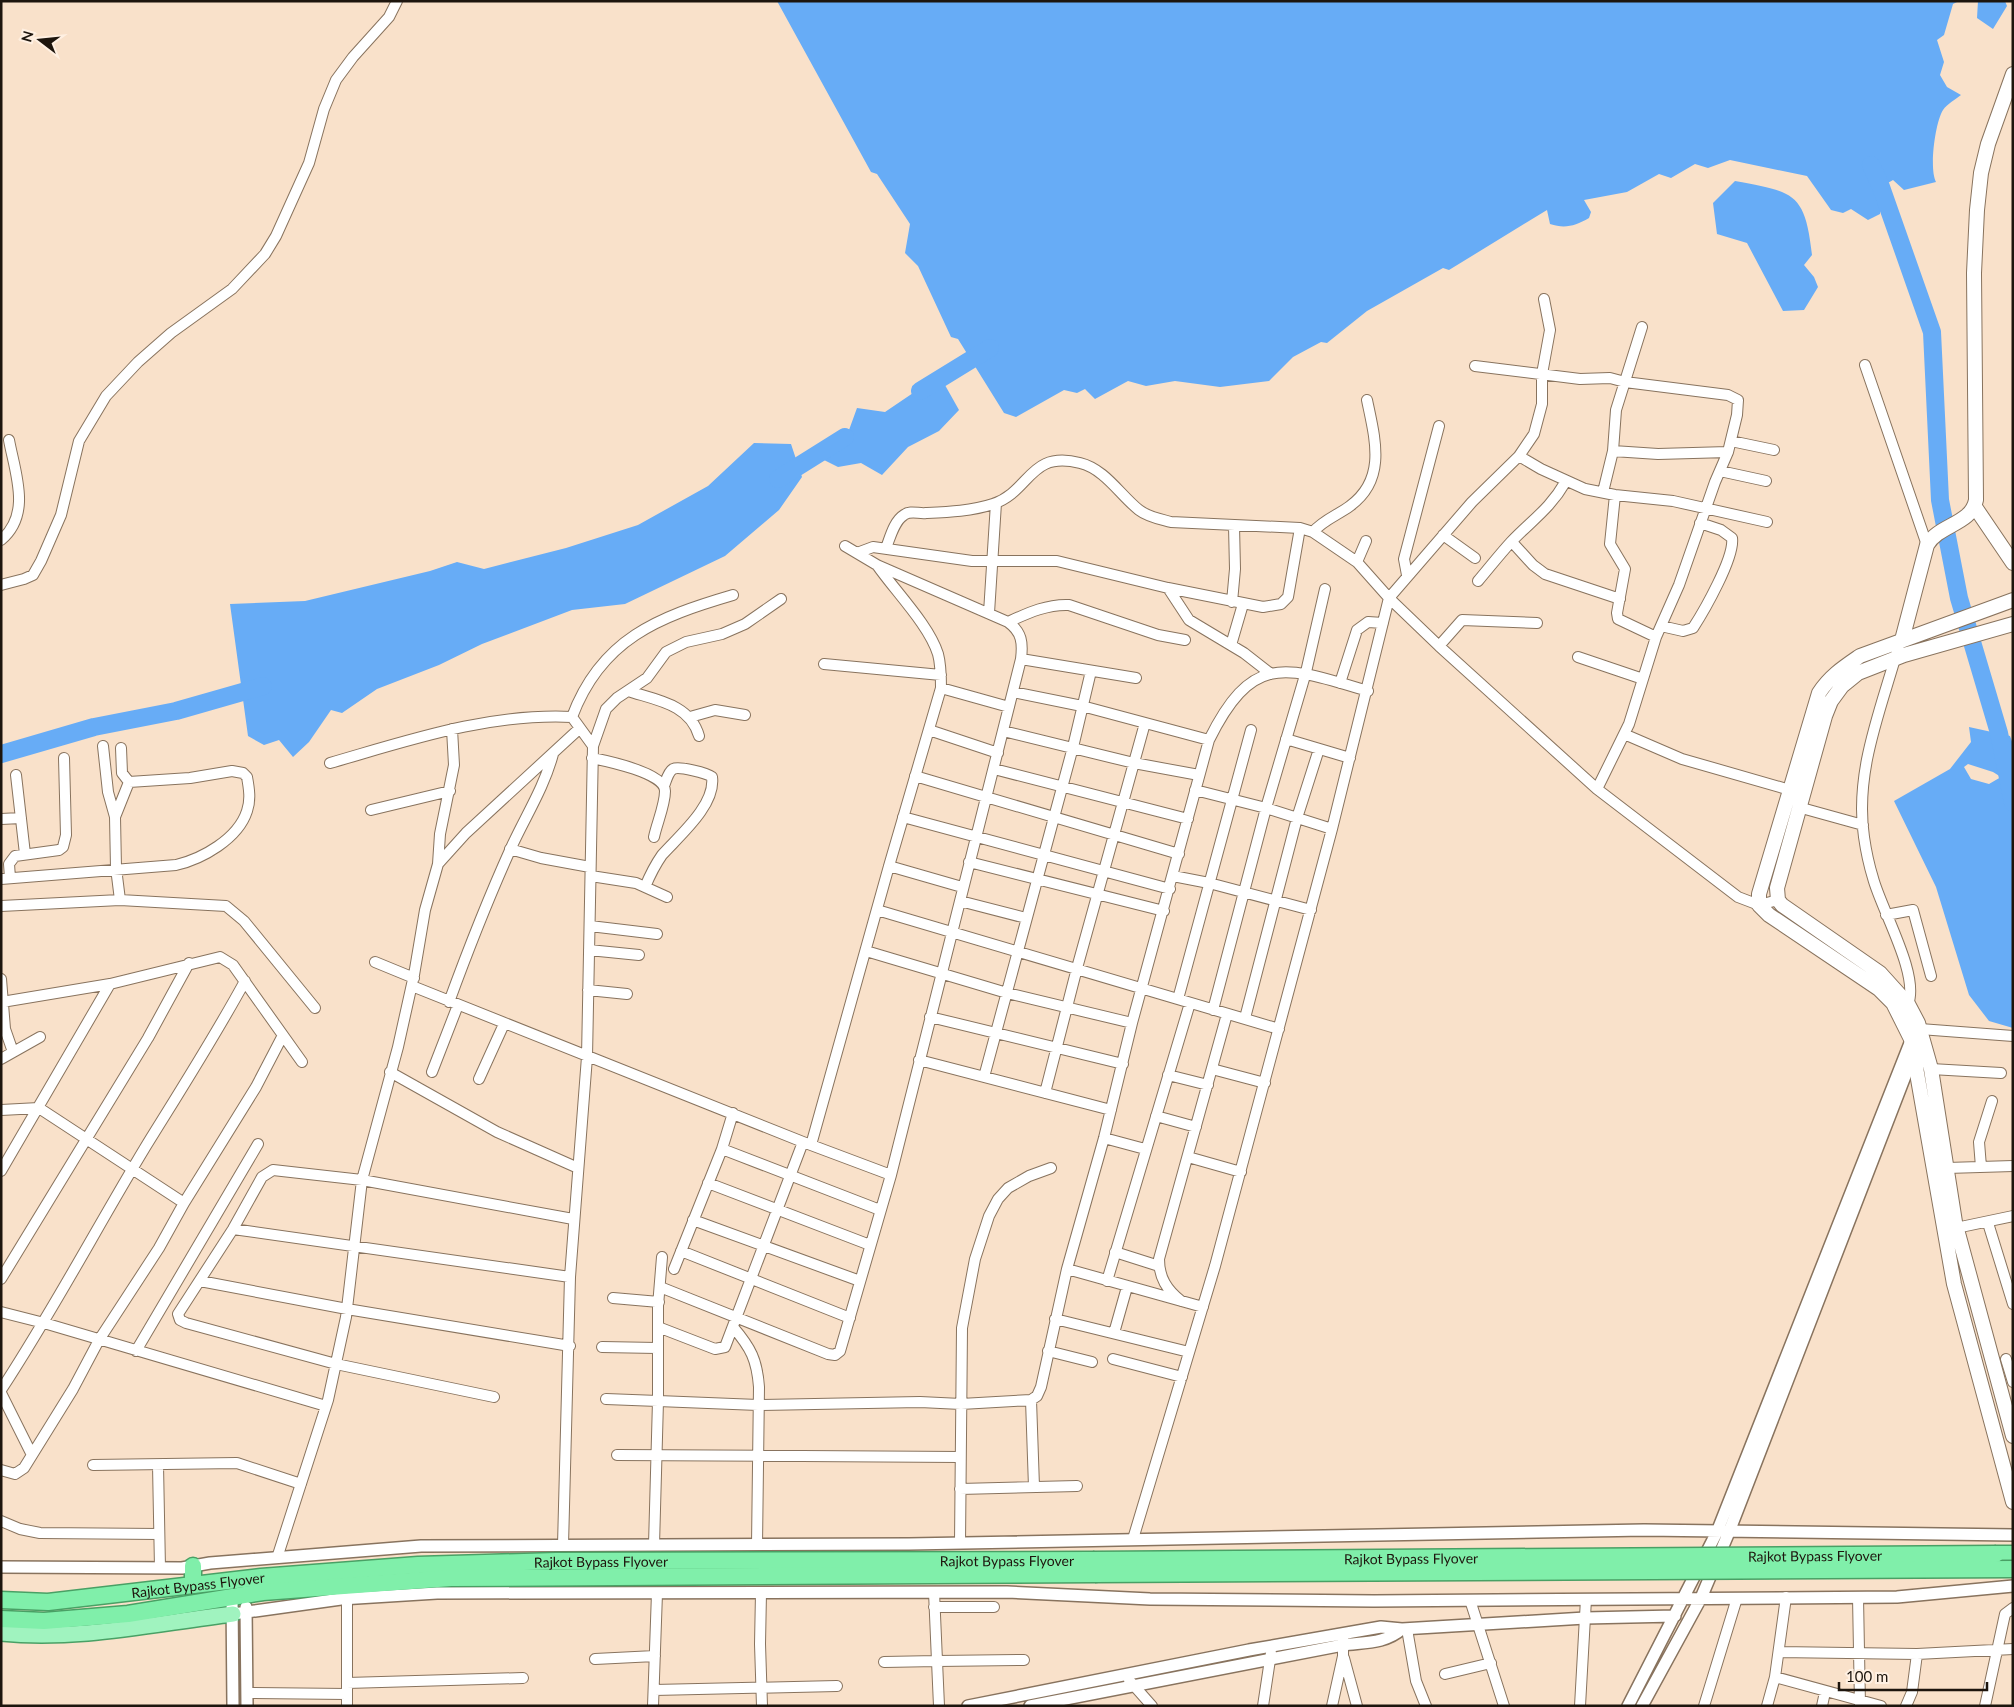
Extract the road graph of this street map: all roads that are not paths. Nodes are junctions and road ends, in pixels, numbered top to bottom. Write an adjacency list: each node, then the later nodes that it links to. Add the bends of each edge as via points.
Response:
1 (397, 1): 45 (street, via 389,17 336,80 309,163 280,229 265,254 232,289 170,334 106,396 79,441 61,515 42,561 33,574)
2 (2013, 74): 24 (main road, via 1988,144 1977,210)
3 (1544, 299): 7 (street, via 1550,330)
4 (1642, 327): 8 (street)
5 (1866, 365): 34 (street)
6 (1475, 366): 7 (street)
7 (1542, 374): 8 (street, via 1580,379 1610,378); 16 (street, via 1538,422)
8 (1625, 382): 12 (street, via 1733,396 1738,400 1738,406); 14 (street, via 1616,410)
9 (1367, 400): 29 (street, via 1375,441 1375,466 1368,490)
10 (1439, 426): 43 (street, via 1404,559)
11 (9, 440): 31 (street, via 20,507 15,522)
12 (1731, 440): 13 (street); 15 (street)
13 (1774, 450)
14 (1612, 451): 15 (street, via 1658,454); 20 (street)
15 (1728, 452): 17 (street)
16 (1519, 456): 18 (street); 30 (street)
17 (1720, 470): 19 (street); 23 (street)
18 (1566, 481): 20 (street); 33 (street, via 1548,507)
19 (1766, 481)
20 (1603, 492): 21 (street)
21 (1615, 495): 23 (street, via 1673,501); 51 (street, via 1610,544 1625,569)
22 (996, 503): 27 (street, via 1023,484 1039,466 1068,460 1083,463 1100,473 1153,518); 36 (street, via 951,511 908,512 897,522); 39 (street)
23 (1706, 510): 25 (street); 26 (street)
24 (1970, 512): 34 (main road, via 1937,533); 41 (main road)
25 (1767, 522)
26 (1700, 524): 60 (street); 60 (street, via 1721,530 1732,538 1721,578 1693,628 1683,631)
27 (1234, 526): 28 (street); 53 (street)
28 (1300, 528): 29 (street); 54 (street, via 1288,596 1273,607)
29 (1312, 532): 40 (street)
30 (1442, 535): 38 (street); 43 (street)
31 (1, 540)
32 (1366, 541): 40 (street)
33 (1512, 542): 44 (street); 51 (street, via 1545,574)
34 (1927, 545): 63 (main road)
35 (845, 546): 37 (street)
36 (886, 548): 37 (street, via 873,547); 39 (street, via 972,561)
37 (857, 553): 42 (street)
38 (1475, 558)
39 (994, 560): 46 (street, via 1057,560); 55 (street)
40 (1357, 562): 49 (street)
41 (2013, 563)
42 (877, 565): 55 (street); 73 (street, via 923,624 937,651)
43 (1407, 575): 49 (street)
44 (1478, 581)
45 (1, 585)
46 (1168, 588): 53 (street); 64 (street, via 1189,620)
47 (1325, 588): 71 (street)
48 (733, 594): 85 (street, via 658,620 633,636 605,660 585,689)
49 (1389, 598): 57 (street); 65 (street)
50 (781, 599): 78 (street, via 746,624 675,646 658,661 647,678)
51 (1620, 599): 61 (street, via 1618,619)
52 (2013, 600): 63 (main road)
53 (1232, 602): 54 (street)
54 (1243, 604): 64 (street)
55 (989, 613): 56 (street)
56 (1008, 622): 62 (street, via 1056,604 1070,605); 68 (street, via 1021,636)
57 (1383, 623): 76 (street, via 1368,622 1357,630); 79 (street)
58 (1536, 623): 65 (street, via 1462,620)
59 (2013, 624): 67 (main road)
60 (1661, 626): 61 (street)
61 (1656, 637): 75 (street)
62 (1185, 640)
63 (1901, 640): 67 (street); 117 (main road, via 1860,656 1826,682)
64 (1231, 645): 72 (street)
65 (1439, 646): 115 (street)
66 (1578, 657): 75 (street)
67 (1896, 658): 122 (main road, via 1858,672 1831,701); 132 (street, via 1867,754 1862,784)
68 (1021, 659): 70 (street); 80 (street)
69 (824, 664): 73 (street)
70 (1091, 671): 74 (street); 81 (street)
71 (1306, 672): 72 (street); 76 (street); 94 (street)
72 (1271, 674): 95 (street, via 1256,679 1231,700)
73 (941, 675): 77 (street)
74 (1136, 678)
75 (1643, 679): 92 (street)
76 (1340, 683): 79 (street)
77 (941, 688): 82 (street); 89 (street)
78 (628, 691): 84 (street, via 665,703); 97 (street, via 606,709)
79 (1368, 691): 105 (street)
80 (1013, 692): 81 (street); 82 (street)
81 (1082, 706): 86 (street); 98 (street)
82 (1009, 707): 91 (street)
83 (745, 715): 84 (street, via 715,710)
84 (690, 716): 93 (street)
85 (572, 717): 87 (street, via 536,716); 88 (street)
86 (1145, 723): 95 (street); 107 (street)
87 (452, 729): 106 (street); 118 (street, via 454,765)
88 (579, 729): 97 (street); 101 (street)
89 (929, 730): 102 (street); 111 (street)
90 (1251, 730): 120 (street)
91 (1003, 731): 98 (street); 102 (street)
92 (1624, 734): 115 (street); 117 (street, via 1682,758)
93 (699, 736)
94 (1286, 739): 100 (street); 123 (street)
95 (1209, 740): 110 (street)
96 (103, 746): 125 (street, via 108,792)
97 (593, 746): 104 (street)
98 (1073, 747): 107 (street); 114 (street)
99 (121, 748): 112 (street, via 122,773)
100 (1319, 749): 105 (street); 130 (street)
101 (553, 753): 137 (street, via 545,779); 142 (street, via 466,833)
102 (998, 753): 108 (street)
103 (64, 758): 138 (street, via 65,842 58,850)
104 (592, 758): 113 (street, via 641,771); 145 (street)
105 (1350, 758): 133 (street)
106 (330, 763)
107 (1134, 763): 110 (street); 121 (street)
108 (994, 769): 114 (street); 119 (street)
109 (16, 775): 127 (street)
110 (1199, 775): 116 (street)
111 (915, 776): 119 (street); 126 (street)
112 (129, 782): 125 (street); 144 (street, via 238,771 248,777 248,810 232,832 194,861)
113 (664, 786): 135 (street); 151 (street, via 671,771 677,768 707,773 713,783 698,815 654,867)
114 (1062, 786): 121 (street); 128 (street)
115 (1597, 789): 161 (street, via 1738,898)
116 (1195, 790): 120 (street); 129 (street)
117 (1790, 790): 161 (main road, via 1759,894)
118 (450, 791): 124 (street); 142 (street, via 440,834)
119 (986, 796): 128 (street); 136 (street)
120 (1233, 800): 123 (street); 150 (street)
121 (1122, 802): 129 (street); 134 (street)
122 (1798, 807): 132 (street); 158 (main road, via 1777,888)
123 (1266, 808): 130 (street); 154 (street)
124 (371, 810)
125 (115, 817): 144 (street)
126 (903, 817): 136 (street); 143 (street)
127 (21, 818): 131 (street); 138 (street)
128 (1053, 818): 134 (street); 140 (street)
129 (1188, 818): 139 (street)
130 (1297, 818): 133 (street); 160 (street)
131 (1, 819)
132 (1863, 825): 166 (street, via 1873,878)
133 (1332, 829): 164 (street)
134 (1114, 835): 139 (street); 146 (street)
135 (654, 837)
136 (974, 838): 140 (street); 141 (street)
137 (510, 849): 145 (street); 190 (street, via 478,924)
138 (25, 854): 148 (street, via 11,859)
139 (1179, 854): 147 (street)
140 (1044, 855): 146 (street); 149 (street)
141 (969, 862): 149 (street); 152 (street)
142 (438, 864): 182 (street, via 425,910)
143 (889, 866): 152 (street); 163 (street)
144 (116, 868): 148 (street); 157 (street)
145 (591, 872): 151 (street); 168 (street)
146 (1103, 872): 153 (street); 155 (street)
147 (1173, 876): 150 (street); 153 (street)
148 (6, 879)
149 (1036, 880): 155 (street); 167 (street)
150 (1209, 883): 154 (street); 188 (street)
151 (645, 886): 156 (street)
152 (962, 887): 159 (street)
153 (1170, 889): 165 (street)
154 (1245, 892): 160 (street); 195 (street)
155 (1097, 895): 165 (street); 177 (street)
156 (667, 897)
157 (120, 900): 162 (street); 193 (street, via 226,906 244,921)
158 (1778, 900): 161 (street); 192 (main road, via 1793,914 1880,973)
159 (960, 901): 167 (street); 169 (street)
160 (1276, 902): 164 (street); 198 (street)
161 (1759, 905): 202 (main road, via 1769,915 1880,989)
162 (1, 906)
163 (878, 910): 169 (street); 172 (street)
164 (1311, 910): 201 (street)
165 (1164, 911): 184 (street)
166 (1886, 915): 179 (street, via 1914,910); 192 (street, via 1907,967 1911,990)
167 (1026, 918): 173 (street)
168 (590, 926): 170 (street); 171 (street)
169 (951, 933): 173 (street); 178 (street)
170 (657, 934)
171 (589, 950): 174 (street); 185 (street)
172 (866, 951): 178 (street); 236 (street)
173 (1017, 953): 177 (street); 186 (street)
174 (639, 955)
175 (375, 962): 182 (street)
176 (189, 963): 181 (street, via 214,957 226,958); 183 (street); 233 (street, via 148,1038)
177 (1077, 968): 184 (street); 194 (street)
178 (941, 972): 186 (street); 197 (street)
179 (1932, 976)
180 (1, 979): 189 (street)
181 (245, 981): 206 (street); 245 (street)
182 (413, 982): 190 (street); 217 (street)
183 (110, 984): 189 (street); 227 (street)
184 (1143, 987): 188 (street); 199 (street)
185 (588, 990): 187 (street); 210 (street)
186 (1007, 993): 194 (street); 203 (street)
187 (627, 994)
188 (1178, 999): 191 (street)
189 (2, 1002): 208 (street, via 5,1028)
190 (454, 1003): 200 (street); 218 (street)
191 (1190, 1003): 195 (street); 220 (street)
192 (1908, 1004): 202 (main road)
193 (314, 1008)
194 (1067, 1009): 199 (street); 207 (street)
195 (1213, 1010): 196 (street)
196 (1227, 1014): 198 (street); 215 (street)
197 (930, 1016): 203 (street); 212 (street)
198 (1245, 1018): 201 (street)
199 (1132, 1023): 214 (street)
200 (504, 1024): 210 (street); 222 (street)
201 (1279, 1029): 223 (street)
202 (1918, 1032): 204 (street); 209 (main road); 216 (main road); 330 (street)
203 (996, 1033): 207 (street); 221 (street)
204 (2013, 1036)
205 (40, 1037): 208 (street)
206 (282, 1037): 213 (street); 252 (street, via 256,1087)
207 (1057, 1048): 214 (street); 225 (street)
208 (13, 1052): 211 (street)
209 (1914, 1054): 328 (main road, via 1954,1284); 330 (street)
210 (587, 1057): 230 (street); 242 (street)
211 (1, 1060)
212 (919, 1060): 221 (street); 249 (street)
213 (302, 1062)
214 (1123, 1064): 229 (street)
215 (1212, 1069): 223 (street); 224 (street)
216 (1931, 1069): 219 (street); 244 (main road)
217 (390, 1072): 242 (street, via 497,1132); 250 (street)
218 (432, 1072)
219 (2001, 1073)
220 (1168, 1075): 224 (street); 231 (street)
221 (984, 1077): 225 (street)
222 (478, 1079)
223 (1264, 1083): 247 (street)
224 (1208, 1085): 232 (street)
225 (1045, 1093): 229 (street)
226 (1992, 1101): 241 (street, via 1980,1142)
227 (39, 1108): 228 (street); 233 (street); 246 (street)
228 (1, 1110)
229 (1111, 1110): 234 (street)
230 (733, 1113): 236 (street); 237 (street)
231 (1156, 1116): 232 (street); 238 (street)
232 (1196, 1127): 239 (street)
233 (86, 1138): 245 (street); 272 (street)
234 (1104, 1138): 238 (street); 269 (street)
235 (258, 1144): 297 (street)
236 (807, 1144): 248 (street); 249 (street)
237 (722, 1149): 248 (street); 251 (street)
238 (1145, 1149): 265 (street)
239 (1188, 1157): 247 (street); 267 (street)
240 (2013, 1166): 241 (street)
241 (1981, 1167): 244 (street)
242 (578, 1168): 256 (street)
243 (1051, 1168): 312 (street, via 1008,1188 998,1198 989,1216 973,1268 962,1328)
244 (1947, 1168): 259 (main road)
245 (133, 1170): 252 (street); 289 (street)
246 (1, 1171)
247 (1241, 1172): 283 (street)
248 (791, 1175): 253 (street); 254 (street)
249 (891, 1175): 253 (street)
250 (362, 1180): 256 (street); 260 (street, via 267,1172); 263 (street)
251 (708, 1184): 254 (street); 257 (street)
252 (184, 1203): 293 (street)
253 (880, 1210): 261 (street)
254 (777, 1211): 261 (street); 262 (street)
255 (2013, 1216): 258 (street)
256 (573, 1219): 271 (street)
257 (693, 1220): 262 (street); 264 (street)
258 (1988, 1223): 259 (street); 270 (street)
259 (1956, 1228): 303 (main road)
260 (233, 1229): 263 (street); 274 (street)
261 (870, 1245): 275 (street)
262 (763, 1246): 273 (street); 275 (street)
263 (354, 1247): 271 (street); 284 (street)
264 (681, 1251): 268 (street); 273 (street)
265 (1115, 1252): 267 (street); 276 (street)
266 (662, 1257): 278 (street)
267 (1159, 1266): 281 (street, via 1167,1288)
268 (674, 1269)
269 (1067, 1269): 276 (street); 288 (street)
270 (2009, 1273): 282 (street)
271 (570, 1277): 294 (street)
272 (1, 1279)
273 (751, 1279): 286 (street); 287 (street)
274 (200, 1281): 284 (street); 304 (street, via 178,1314 180,1320)
275 (860, 1281): 287 (street)
276 (1107, 1281): 277 (street)
277 (1127, 1286): 281 (street); 292 (street)
278 (660, 1287): 280 (street); 286 (street)
279 (613, 1298): 280 (street)
280 (659, 1302): 290 (street)
281 (1181, 1302): 283 (street)
282 (2013, 1304)
283 (1202, 1307): 299 (street)
284 (347, 1309): 294 (street); 304 (street)
285 (1, 1312): 289 (street)
286 (738, 1317): 287 (street, via 835,1355 840,1351); 291 (street)
287 (850, 1318)
288 (1055, 1319): 292 (street); 298 (street)
289 (44, 1323): 293 (street); 307 (street)
290 (658, 1327): 291 (street, via 715,1349 725,1347); 296 (street)
291 (733, 1328): 313 (street, via 757,1364)
292 (1114, 1333): 299 (street)
293 (99, 1340): 297 (street); 316 (street)
294 (570, 1346): 337 (street)
295 (602, 1347): 296 (street)
296 (658, 1348): 311 (street)
297 (136, 1350): 314 (street)
298 (1048, 1351): 302 (street); 310 (street, via 1041,1387)
299 (1189, 1352): 305 (street)
300 (1113, 1359): 305 (street)
301 (2009, 1359): 303 (street); 306 (street)
302 (1092, 1362)
303 (1992, 1362): 315 (main road)
304 (336, 1364): 308 (street); 314 (street)
305 (1182, 1377): 333 (street)
306 (2013, 1382)
307 (1, 1391): 316 (street)
308 (494, 1397)
309 (606, 1399): 311 (street)
310 (1031, 1400): 312 (street); 326 (street)
311 (658, 1401): 313 (street); 318 (street)
312 (961, 1404): 313 (street); 320 (street)
313 (758, 1405): 319 (street)
314 (326, 1406): 324 (street)
315 (2013, 1436)
316 (32, 1455): 323 (street, via 19,1473)
317 (617, 1455): 318 (street)
318 (656, 1457): 319 (street); 336 (street)
319 (758, 1457): 320 (street); 335 (street)
320 (960, 1458): 327 (street)
321 (93, 1465): 322 (street)
322 (158, 1466): 324 (street, via 236,1463); 331 (street)
323 (1, 1470)
324 (301, 1484): 339 (street)
325 (1077, 1486): 326 (street)
326 (1034, 1487): 327 (street)
327 (960, 1489): 334 (street)
328 (2013, 1502)
329 (1, 1521): 331 (street, via 40,1533)
330 (1723, 1532): 332 (street); 333 (street, via 1634,1530); 354 (street); 355 (street)
331 (159, 1534): 343 (street)
332 (2013, 1535)
333 (1133, 1539): 334 (street)
334 (960, 1543): 335 (street)
335 (757, 1544): 336 (street)
336 (654, 1545): 337 (street)
337 (563, 1546): 339 (street, via 421,1546)
338 (2013, 1554): 342 (highway, Rajkot Bypass Flyover, bridge)
339 (277, 1558): 340 (street)
340 (193, 1566): 343 (street); 345 (highway)
341 (1, 1567): 343 (street)
342 (1094, 1567): 344 (highway, Rajkot Bypass Flyover, bridge); 345 (highway, Rajkot Bypass Flyover, via 546,1561 418,1564); 350 (highway, Rajkot Bypass Flyover, via 451,1578 369,1582)
343 (160, 1568)
344 (2013, 1569)
345 (193, 1585): 358 (highway, Rajkot Bypass Flyover, via 48,1602)
346 (2013, 1586): 352 (street, via 1897,1597)
347 (934, 1592): 349 (street); 359 (street, via 1150,1599); 360 (street)
348 (658, 1593): 349 (street); 357 (street, via 437,1593); 377 (street)
349 (761, 1593): 388 (street)
350 (239, 1596): 363 (street); 366 (highway, Rajkot Bypass Flyover, via 128,1614 44,1621)
351 (1786, 1597): 352 (street); 356 (street); 373 (street)
352 (1858, 1597): 375 (street)
353 (1586, 1598): 354 (street); 359 (street); 365 (street)
354 (1684, 1598): 355 (street); 364 (street)
355 (1701, 1598): 356 (street); 413 (street)
356 (1737, 1598): 414 (street)
357 (347, 1599): 363 (street); 387 (street)
358 (1, 1600)
359 (1470, 1600): 367 (street)
360 (934, 1607): 361 (street); 380 (street)
361 (994, 1607)
362 (2013, 1608): 372 (street, via 2004,1614)
363 (240, 1613): 369 (main road, via 93,1634); 393 (street); 397 (street)
364 (1675, 1616): 365 (street); 412 (street)
365 (1585, 1618): 367 (street); 411 (street)
366 (1, 1619)
367 (1479, 1624): 368 (street); 382 (street)
368 (1404, 1629): 370 (street, via 1389,1639); 409 (street, via 1416,1681)
369 (1, 1633)
370 (1343, 1645): 374 (street); 407 (street); 408 (street)
371 (2013, 1649): 372 (street)
372 (1997, 1650): 376 (street); 419 (street)
373 (1779, 1652): 375 (street); 385 (street)
374 (1271, 1653): 384 (street); 390 (street); 406 (street)
375 (1859, 1653): 376 (street); 396 (street)
376 (1917, 1654): 418 (street, via 1912,1692)
377 (655, 1656): 378 (street); 391 (street)
378 (595, 1659)
379 (1024, 1660): 380 (street)
380 (937, 1661): 381 (street); 402 (street)
381 (884, 1662)
382 (1491, 1663): 383 (street); 410 (street)
383 (1446, 1674)
384 (1125, 1676): 390 (street); 395 (street)
385 (1775, 1677): 392 (street); 415 (street)
386 (523, 1678): 387 (street)
387 (347, 1683): 394 (street)
388 (762, 1686): 389 (street); 391 (street); 401 (street)
389 (838, 1686)
390 (1134, 1686): 395 (street); 405 (street)
391 (654, 1690): 400 (street)
392 (1825, 1692): 396 (street); 416 (street)
393 (247, 1693): 394 (street); 398 (street)
394 (347, 1694): 399 (street)
395 (1055, 1699): 403 (street); 404 (street)
396 (1860, 1703): 417 (street)
397 (233, 1706)
398 (247, 1706)
399 (347, 1706)
400 (653, 1706)
401 (762, 1706)
402 (939, 1706)
403 (968, 1706)
404 (1030, 1706)
405 (1152, 1706)
406 (1263, 1706)
407 (1332, 1706)
408 (1357, 1706)
409 (1426, 1706)
410 (1504, 1706)
411 (1580, 1706)
412 (1628, 1706)
413 (1642, 1706)
414 (1704, 1706)
415 (1767, 1706)
416 (1822, 1706)
417 (1881, 1706)
418 (1906, 1706)
419 (1985, 1706)

